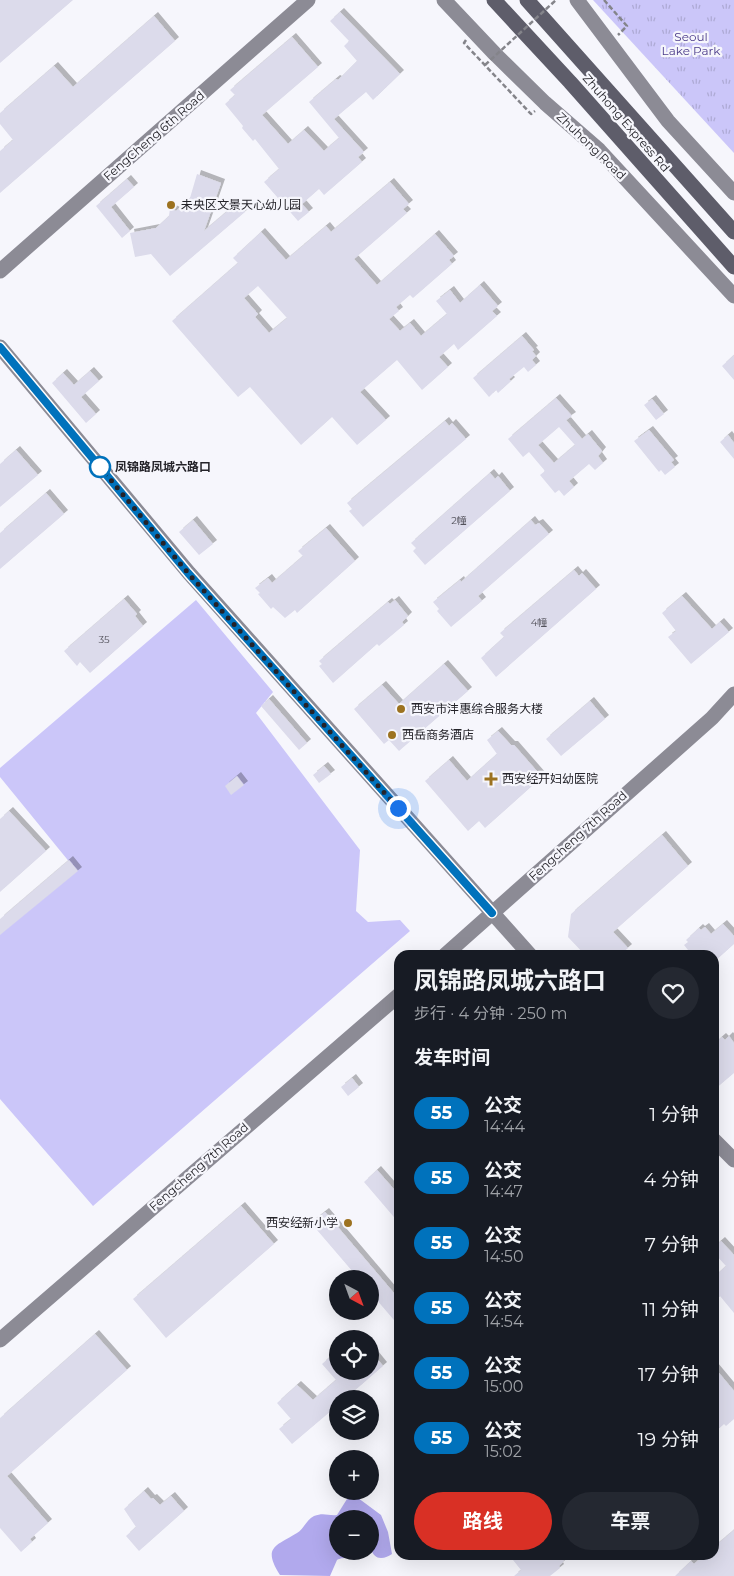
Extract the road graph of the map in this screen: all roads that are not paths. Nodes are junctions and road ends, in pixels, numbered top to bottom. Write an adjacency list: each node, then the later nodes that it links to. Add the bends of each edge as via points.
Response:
1 (308, 0): 13 (street, FengCheng 6th Road)
2 (444, 0): 14 (street, Zhuhong Road, via 494,54 599,150)
3 (480, 0): 9 (highway)
4 (494, 0): 9 (highway, Zhuhong Express Rd)
5 (527, 0): 8 (highway, Zhuhong Express Rd)
6 (538, 0): 8 (highway)
7 (577, 0): 10 (street, via 668,121)
8 (587, 66): 11 (highway, Zhuhong Express Rd)
9 (570, 82): 12 (highway, Zhuhong Express Rd)
10 (734, 193)
11 (734, 232)
12 (734, 267)
13 (0, 271)
14 (734, 296)
15 (0, 347): 19 (street, via 188,573)
16 (734, 694): 18 (street, Fengcheng 7th Road)
17 (734, 702): 18 (street, Fengcheng 7th Road)
18 (712, 718): 19 (street, Fengcheng 7th Road)
19 (492, 913): 20 (street, Fengcheng 7th Road); 21 (street)
20 (450, 950)
21 (525, 950)
22 (394, 999): 25 (street, Fengcheng 7th Road)
23 (719, 1145): 24 (street)
24 (734, 1160)
25 (0, 1340)

